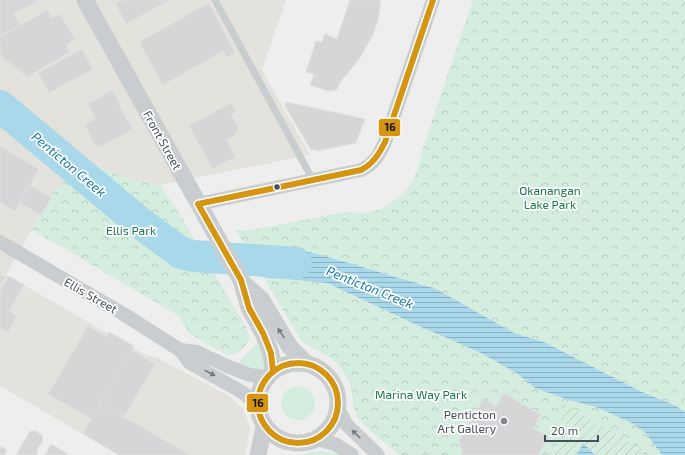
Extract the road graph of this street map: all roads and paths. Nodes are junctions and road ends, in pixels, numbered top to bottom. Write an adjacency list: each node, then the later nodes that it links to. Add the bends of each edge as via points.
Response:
1 (85, 0): 5 (street, Front Street)
2 (215, 0): 4 (lane)
3 (433, 0): 4 (street, via 379,156 361,170)
4 (313, 180): 5 (street)
5 (198, 204): 7 (street, Front Street)
6 (0, 242): 8 (street, Ellis Street)
7 (241, 280): 9 (street, Front Street, one-way to 7, via 290,347 260,299); 10 (street, Front Street, via 249,308 271,353)
8 (180, 350): 10 (street, Ellis Street, via 197,352 250,375); 11 (street, Ellis Street, one-way to 11, via 190,363 242,392)
9 (306, 363): 10 (street, via 294,362 283,365); 12 (street, via 322,370 331,380 336,392)
10 (270, 374): 11 (street, via 259,390)
11 (257, 404): 13 (street)
12 (338, 409): 14 (street, via 334,421 326,432); 17 (street, one-way to 12, via 347,425)
13 (264, 427): 14 (street, via 280,440); 15 (street)
14 (302, 446): 16 (street, via 335,444)
15 (258, 455)
16 (352, 455)
17 (378, 455)

